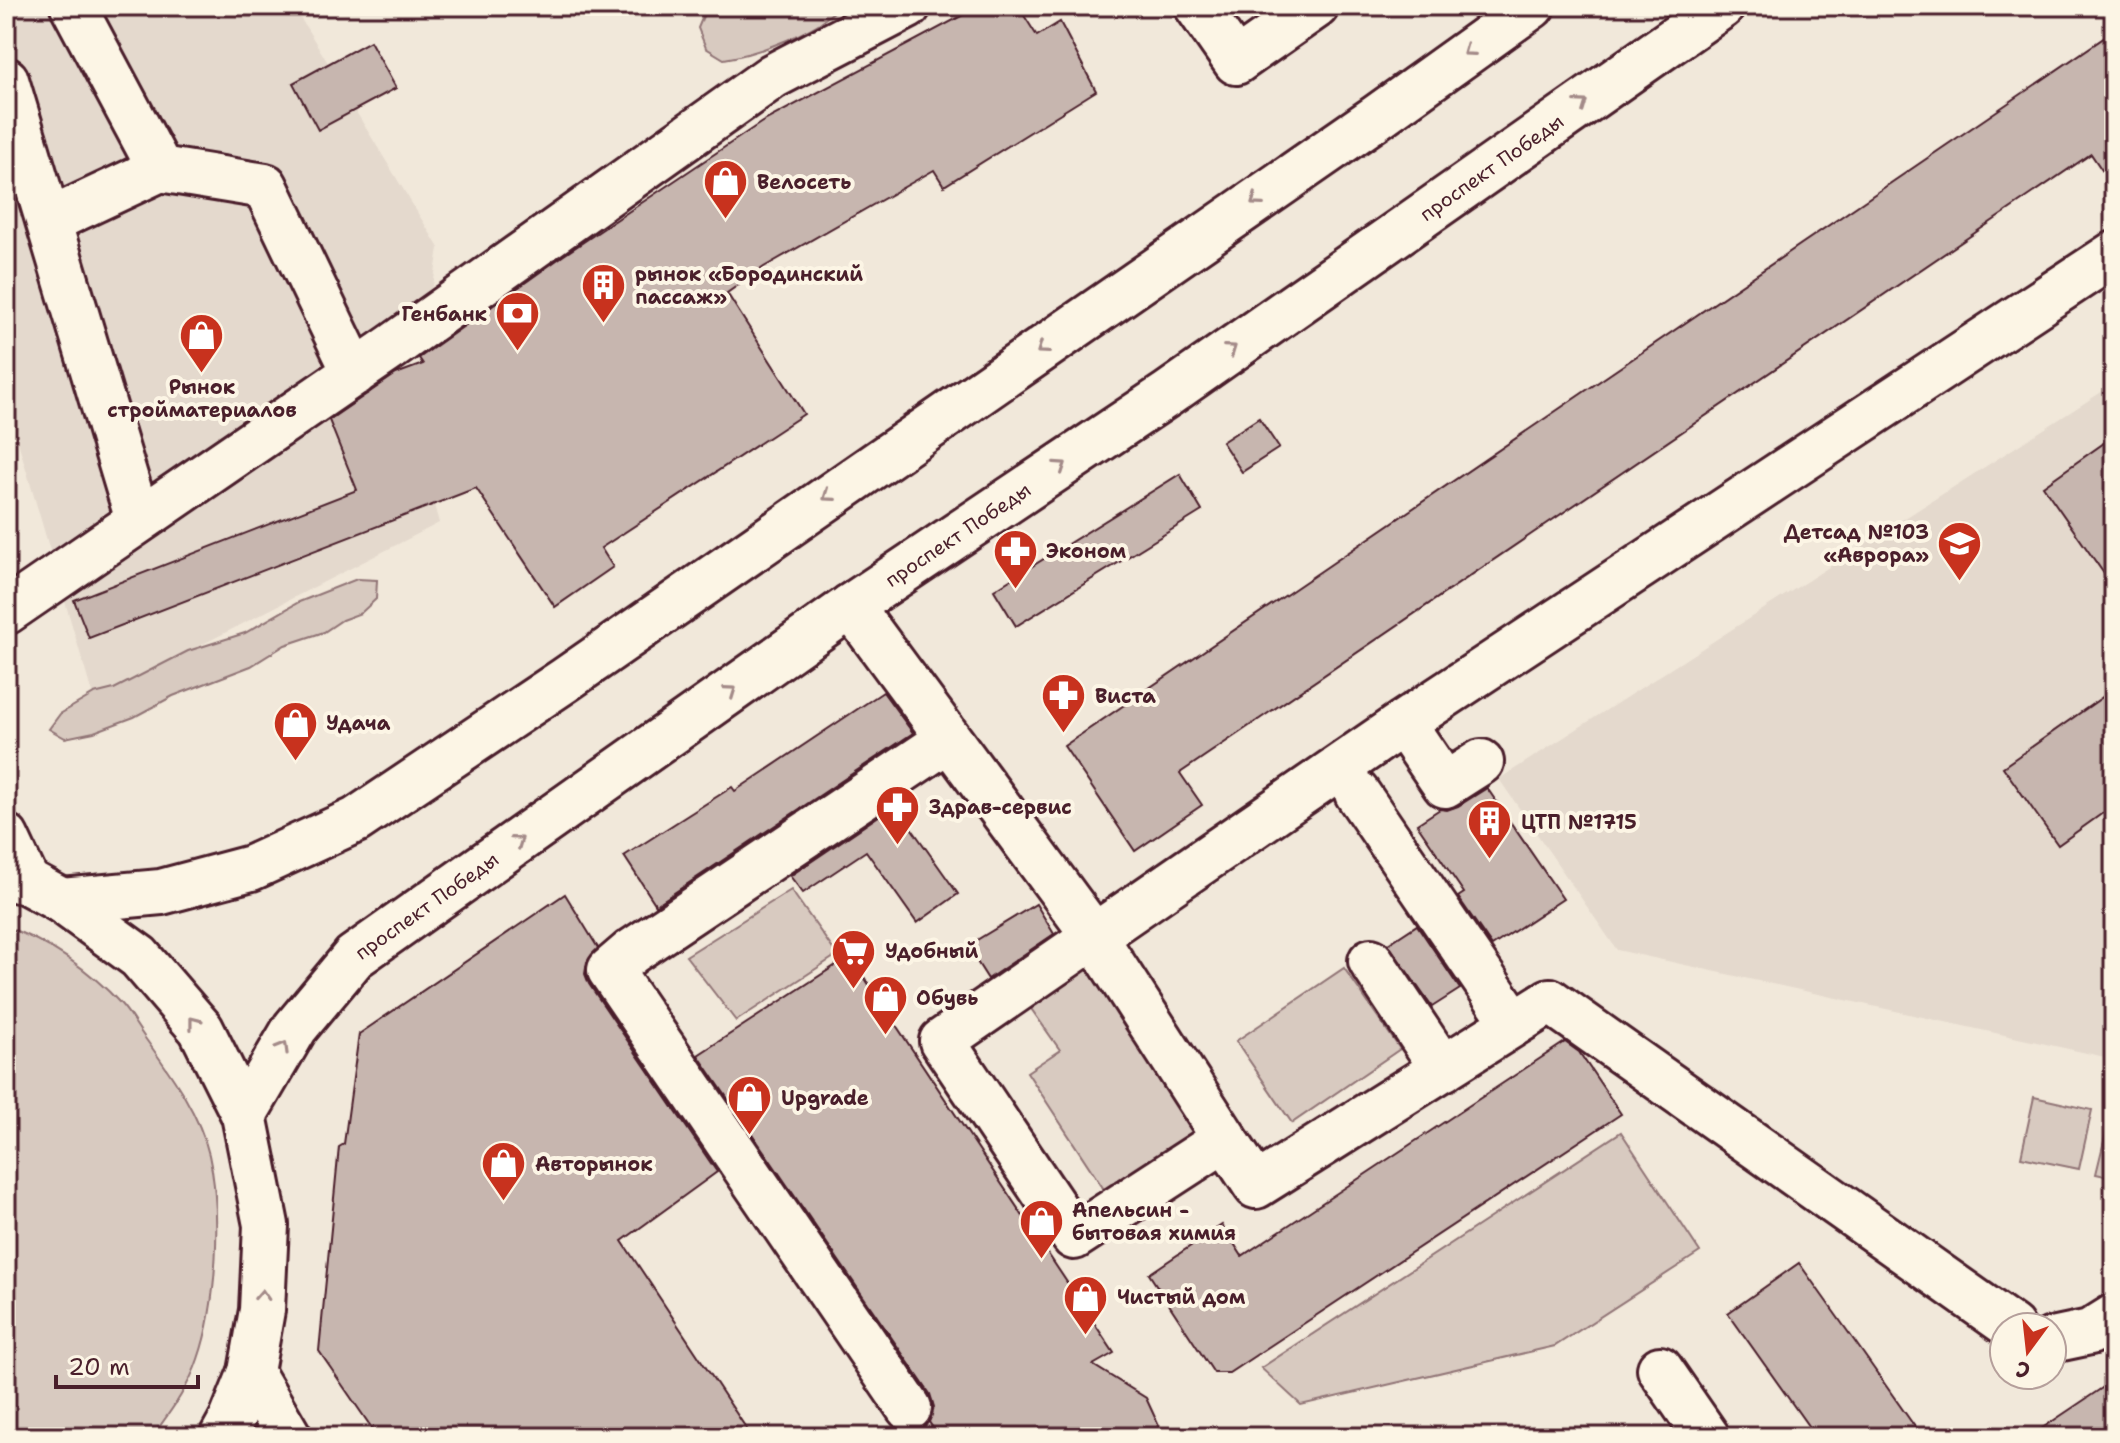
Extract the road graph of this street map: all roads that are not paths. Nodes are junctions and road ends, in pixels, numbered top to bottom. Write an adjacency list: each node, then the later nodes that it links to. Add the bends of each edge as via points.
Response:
1 (73, 6): 8 (main road)
2 (908, 6): 11 (main road, via 773,76)
3 (1197, 6): 4 (main road, via 1236,62)
4 (1316, 6)
5 (1532, 6): 20 (main road, one-way to 20, via 356,820 251,868 161,892)
6 (1722, 6): 13 (main road, проспект Победы, one-way to 6, via 1168,394)
7 (6, 80): 9 (main road)
8 (160, 169): 9 (main road); 11 (main road, via 265,186)
9 (49, 221): 12 (main road)
10 (2114, 254): 15 (main road)
11 (355, 373): 12 (main road)
12 (138, 520): 14 (main road)
13 (851, 606): 16 (main road); 25 (main road, проспект Победы, one-way to 13, via 295,1028 354,957)
14 (6, 612)
15 (1403, 723): 17 (main road, via 1445,785); 21 (main road, via 1277,823)
16 (949, 739): 21 (main road); 32 (main road, via 610,970)
17 (1481, 762)
18 (1357, 793): 23 (main road)
19 (6, 837): 20 (main road)
20 (32, 887): 25 (main road, one-way to 20, via 201,1029 139,957)
21 (1095, 937): 26 (main road); 26 (main road, via 942,1041 1074,1237)
22 (1371, 961): 24 (main road)
23 (1514, 1023): 24 (main road); 27 (main road, via 1550,1001 1677,1070)
24 (1443, 1069): 26 (main road, via 1256,1186)
25 (244, 1115): 31 (main road, one-way to 25, via 262,1310 266,1225)
26 (1225, 1139)
27 (1991, 1311)
28 (2114, 1317): 29 (main road, via 2090,1332)
29 (2068, 1337)
30 (1660, 1369): 35 (main road)
31 (251, 1372): 33 (main road); 34 (main road)
32 (909, 1408)
33 (222, 1437)
34 (289, 1437)
35 (1707, 1437)

